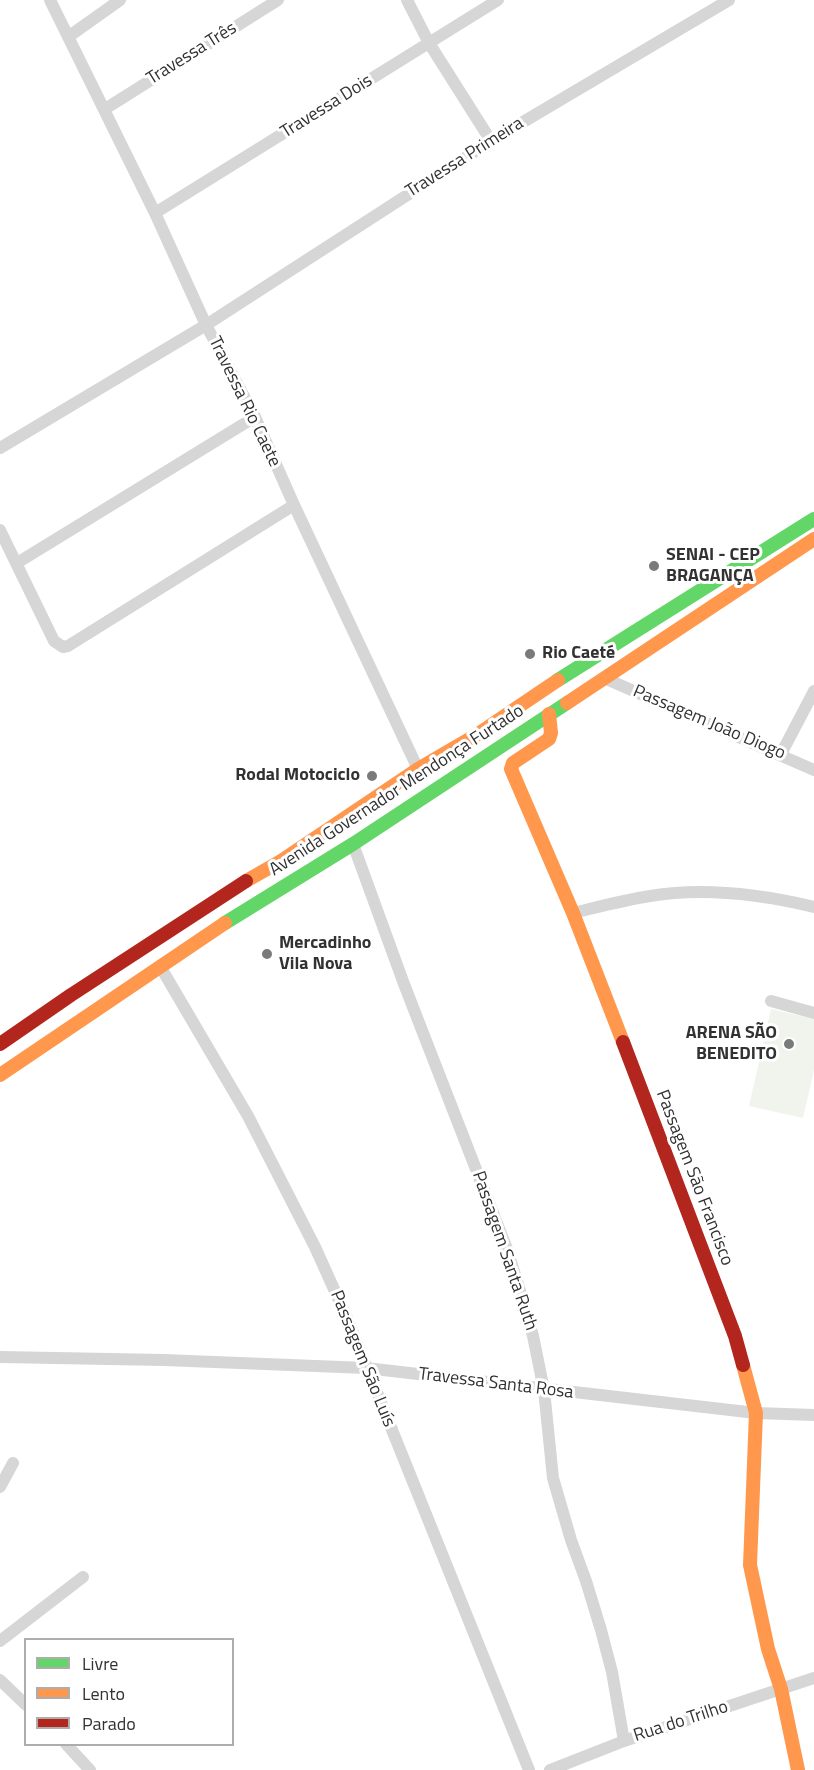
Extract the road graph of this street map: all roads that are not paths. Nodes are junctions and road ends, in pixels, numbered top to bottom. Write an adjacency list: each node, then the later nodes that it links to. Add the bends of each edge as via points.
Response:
1 (50, 0): 7 (street, Travessa Rio Caete)
2 (120, 0): 7 (street)
3 (278, 0): 9 (street, Travessa Três)
4 (407, 0): 8 (street)
5 (498, 0): 8 (street, Travessa Dois)
6 (729, 0): 10 (street, Travessa Primeira)
7 (68, 37): 9 (street, Travessa Rio Caete)
8 (429, 43): 10 (street); 11 (street, Travessa Dois)
9 (105, 109): 11 (street, Travessa Rio Caete)
10 (491, 141): 12 (street, Travessa Primeira)
11 (155, 213): 12 (street, Travessa Rio Caete)
12 (206, 325): 13 (street, Travessa Rio Caete); 14 (street, Travessa Primeira)
13 (255, 417): 15 (street, Travessa Rio Caete); 19 (street)
14 (0, 448)
15 (294, 505): 19 (street, via 68,646 54,641); 24 (street, Travessa Rio Caete)
16 (814, 519): 24 (main road, Avenida Governador Mendonça Furtado)
17 (0, 530): 19 (street)
18 (814, 539): 20 (main road, Avenida Governador Mendonça Furtado)
19 (17, 563)
20 (604, 678): 22 (main road, Avenida Governador Mendonça Furtado); 23 (street, Passagem João Diogo)
21 (814, 692): 23 (street)
22 (549, 714): 26 (main road, Avenida Governador Mendonça Furtado); 28 (main road, Passagem São Francisco, via 549,739 516,760 511,769)
23 (781, 754): 25 (street, Passagem João Diogo)
24 (418, 769): 32 (main road, Avenida Governador Mendonça Furtado)
25 (814, 770)
26 (353, 844): 29 (main road, Avenida Governador Mendonça Furtado); 36 (street, Passagem Santa Ruth, via 507,1249 533,1336)
27 (814, 907): 28 (street, via 775,897 705,892 651,896)
28 (573, 913): 37 (main road, Passagem São Francisco, via 716,1283)
29 (160, 966): 33 (main road, Avenida Governador Mendonça Furtado); 35 (street, Passagem São Luís, via 283,1183 347,1318)
30 (771, 1001): 31 (street)
31 (814, 1013)
32 (0, 1044)
33 (0, 1075)
34 (0, 1357): 35 (street, Travessa Santa Rosa)
35 (366, 1368): 36 (street, Travessa Santa Rosa); 50 (street, Passagem São Luís)
36 (544, 1390): 37 (street, Travessa Santa Rosa); 47 (street, Passagem Santa Ruth, via 554,1478 601,1630)
37 (756, 1413): 38 (street, Travessa Santa Rosa); 45 (main road, Passagem São Francisco, via 750,1565)
38 (814, 1415)
39 (13, 1463): 40 (street)
40 (0, 1487)
41 (83, 1577): 42 (street)
42 (0, 1641)
43 (814, 1678): 45 (street, Rua do Trilho)
44 (0, 1680): 46 (street)
45 (781, 1689): 47 (street, Rua do Trilho); 52 (main road, Passagem São Francisco)
46 (24, 1703)
47 (624, 1741): 51 (street, Rua do Trilho)
48 (68, 1746): 49 (street)
49 (90, 1770)
50 (529, 1770)
51 (550, 1770)
52 (798, 1770)

